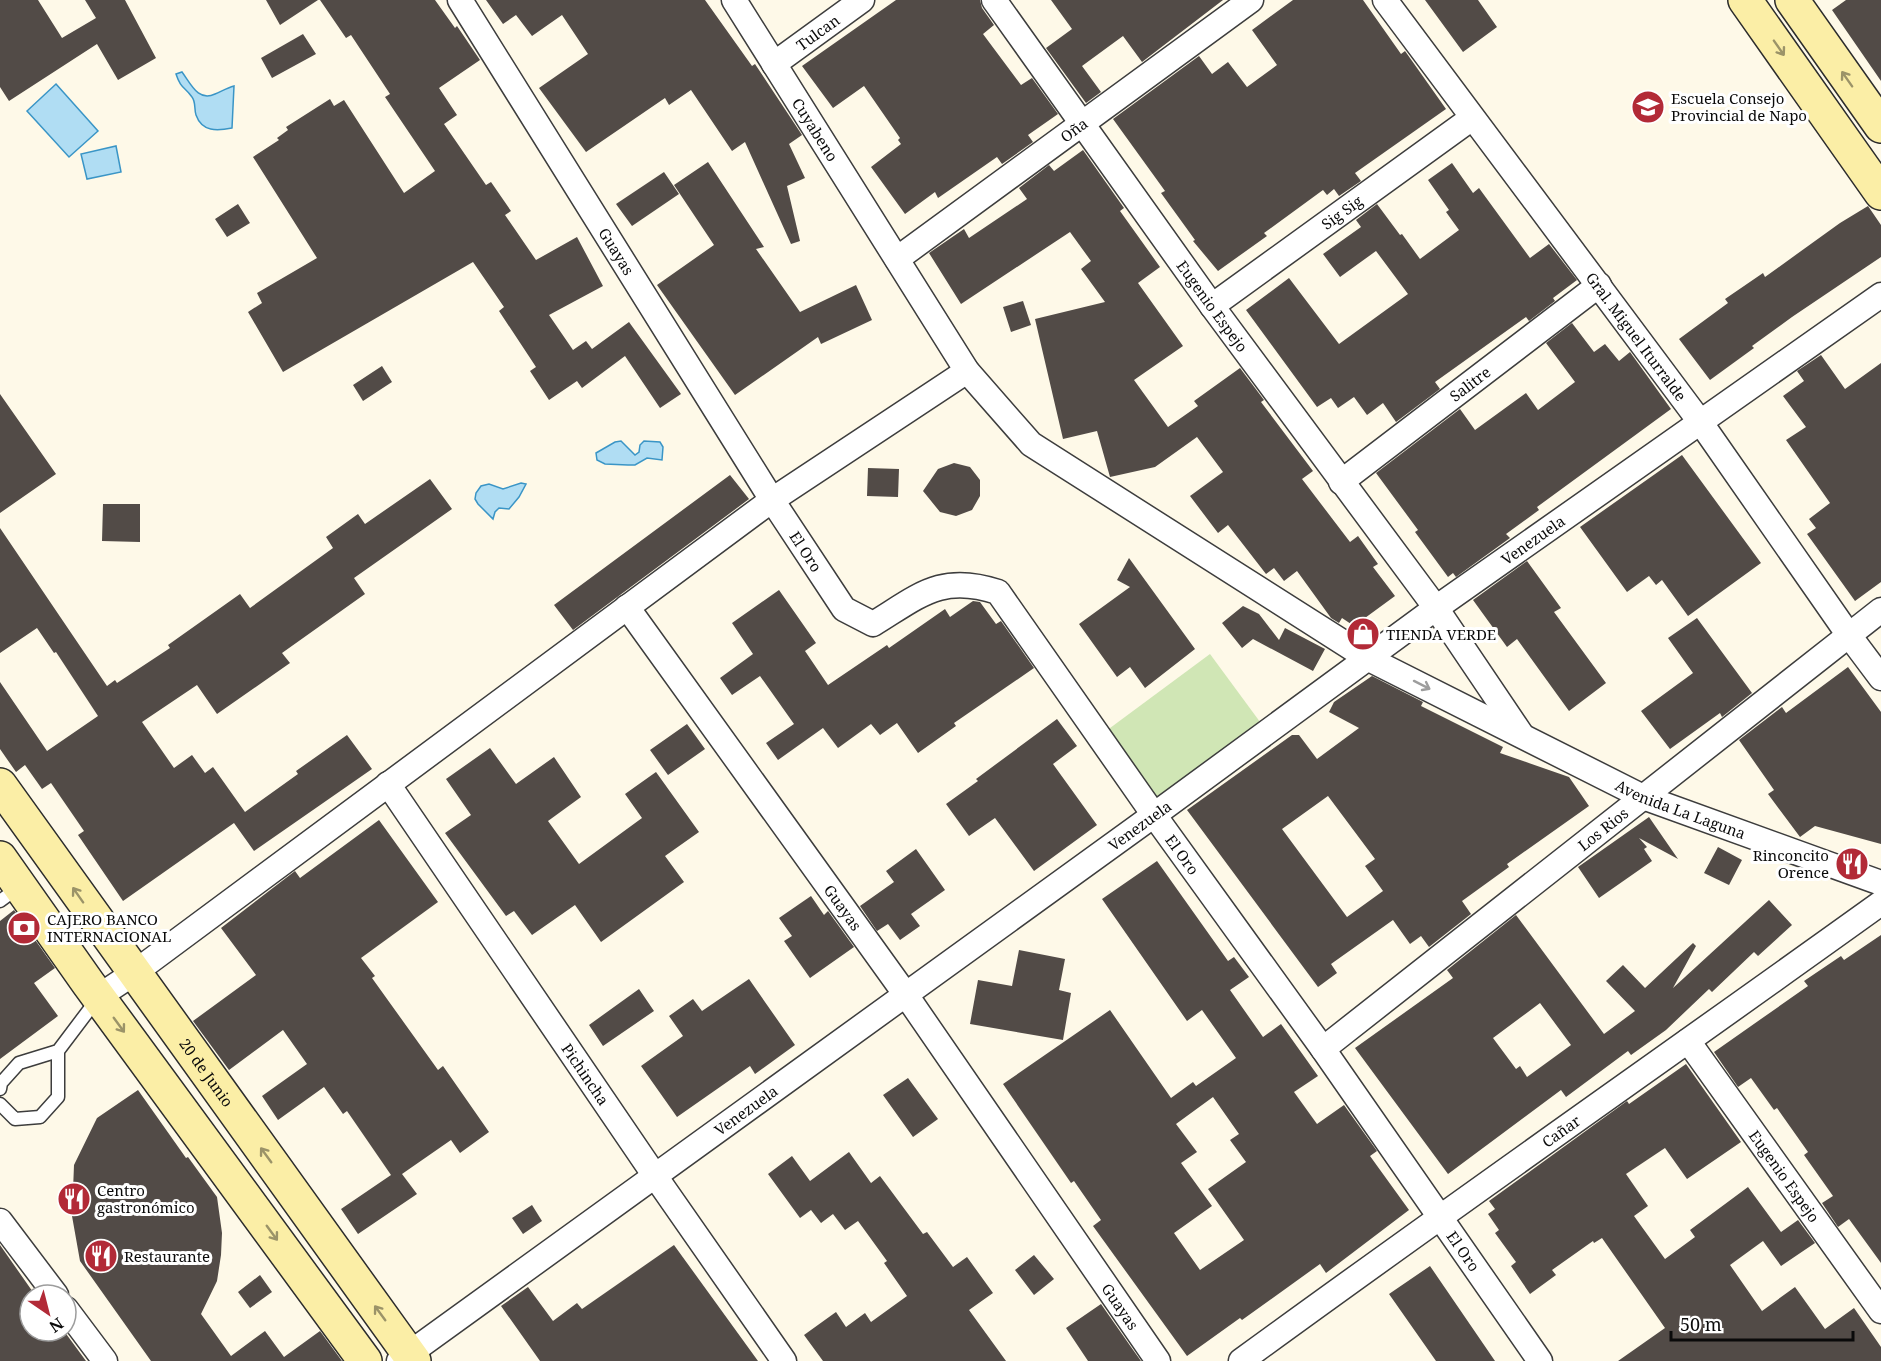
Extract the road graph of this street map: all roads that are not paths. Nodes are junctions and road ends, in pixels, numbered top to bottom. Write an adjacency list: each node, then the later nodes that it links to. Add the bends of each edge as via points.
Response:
1 (460, 0): 21 (street, Guayas)
2 (734, 0): 9 (street, Cuyabeno)
3 (862, 0): 9 (street, Tulcan)
4 (994, 0): 11 (street, Eugenio Espejo)
5 (1251, 0): 11 (street, Oña)
6 (1385, 0): 10 (street, Gral. Miguel Iturralde)
7 (1745, 0): 13 (street, one-way to 13)
8 (1792, 0): 12 (street, one-way to 8)
9 (774, 64): 14 (street, Cuyabeno)
10 (1472, 117): 15 (street, Gral. Miguel Iturralde); 17 (street, Sig Sig)
11 (1082, 125): 14 (street, Oña); 17 (street, Eugenio Espejo)
12 (1881, 126)
13 (1881, 194)
14 (897, 259): 18 (street, Cuyabeno)
15 (1599, 285): 19 (street, Gral. Miguel Iturralde); 20 (street, Salitre)
16 (1881, 296): 19 (street, Venezuela)
17 (1212, 306): 20 (street, Eugenio Espejo)
18 (967, 371): 21 (street); 26 (street, Avenida La Laguna, via 1031,444)
19 (1701, 423): 23 (street, Venezuela); 25 (street, Gral. Miguel Iturralde)
20 (1341, 482): 23 (street, Eugenio Espejo)
21 (772, 500): 22 (street); 32 (street, El Oro, via 844,609 873,624 935,587 978,585 998,592)
22 (627, 607): 29 (street); 38 (street, Guayas)
23 (1436, 608): 26 (street, Venezuela); 28 (street, Avenida La Laguna)
24 (1881, 610): 25 (street, Los Rios)
25 (1848, 634): 27 (street, Gral. Miguel Iturralde); 31 (street, Los Rios)
26 (1369, 659): 28 (street, Avenida La Laguna, one-way to 28); 32 (street, Venezuela)
27 (1881, 678)
28 (1522, 735): 31 (street, Avenida La Laguna)
29 (388, 784): 37 (street); 45 (street, Pichincha)
30 (0, 785): 37 (street, 20 de Junio, one-way to 30)
31 (1643, 797): 34 (street, Avenida La Laguna); 41 (street, Los Rios)
32 (1154, 815): 38 (street, Venezuela); 41 (street, El Oro)
33 (0, 858): 35 (street)
34 (1881, 883)
35 (10, 893): 39 (street)
36 (1881, 903): 40 (street, Cañar)
37 (134, 973): 39 (street); 51 (street, 20 de Junio, one-way to 37)
38 (906, 995): 45 (street, Venezuela); 55 (street, Guayas)
39 (98, 997): 42 (lane); 53 (street, one-way to 53)
40 (1688, 1041): 46 (street, Cañar); 49 (street, Eugenio Espejo)
41 (1323, 1049): 46 (street, El Oro)
42 (58, 1051): 43 (lane, via 19,1063); 44 (lane, via 58,1097 40,1118 15,1119)
43 (0, 1089)
44 (0, 1104)
45 (655, 1176): 51 (street, Venezuela); 54 (street, Pichincha)
46 (1438, 1217): 56 (street, Cañar); 57 (street, El Oro)
47 (0, 1221): 48 (street)
48 (47, 1283)
49 (1881, 1311)
50 (78, 1325): 52 (street)
51 (408, 1359)
52 (105, 1361)
53 (365, 1361)
54 (784, 1361)
55 (1158, 1361)
56 (1241, 1361)
57 (1540, 1361)

